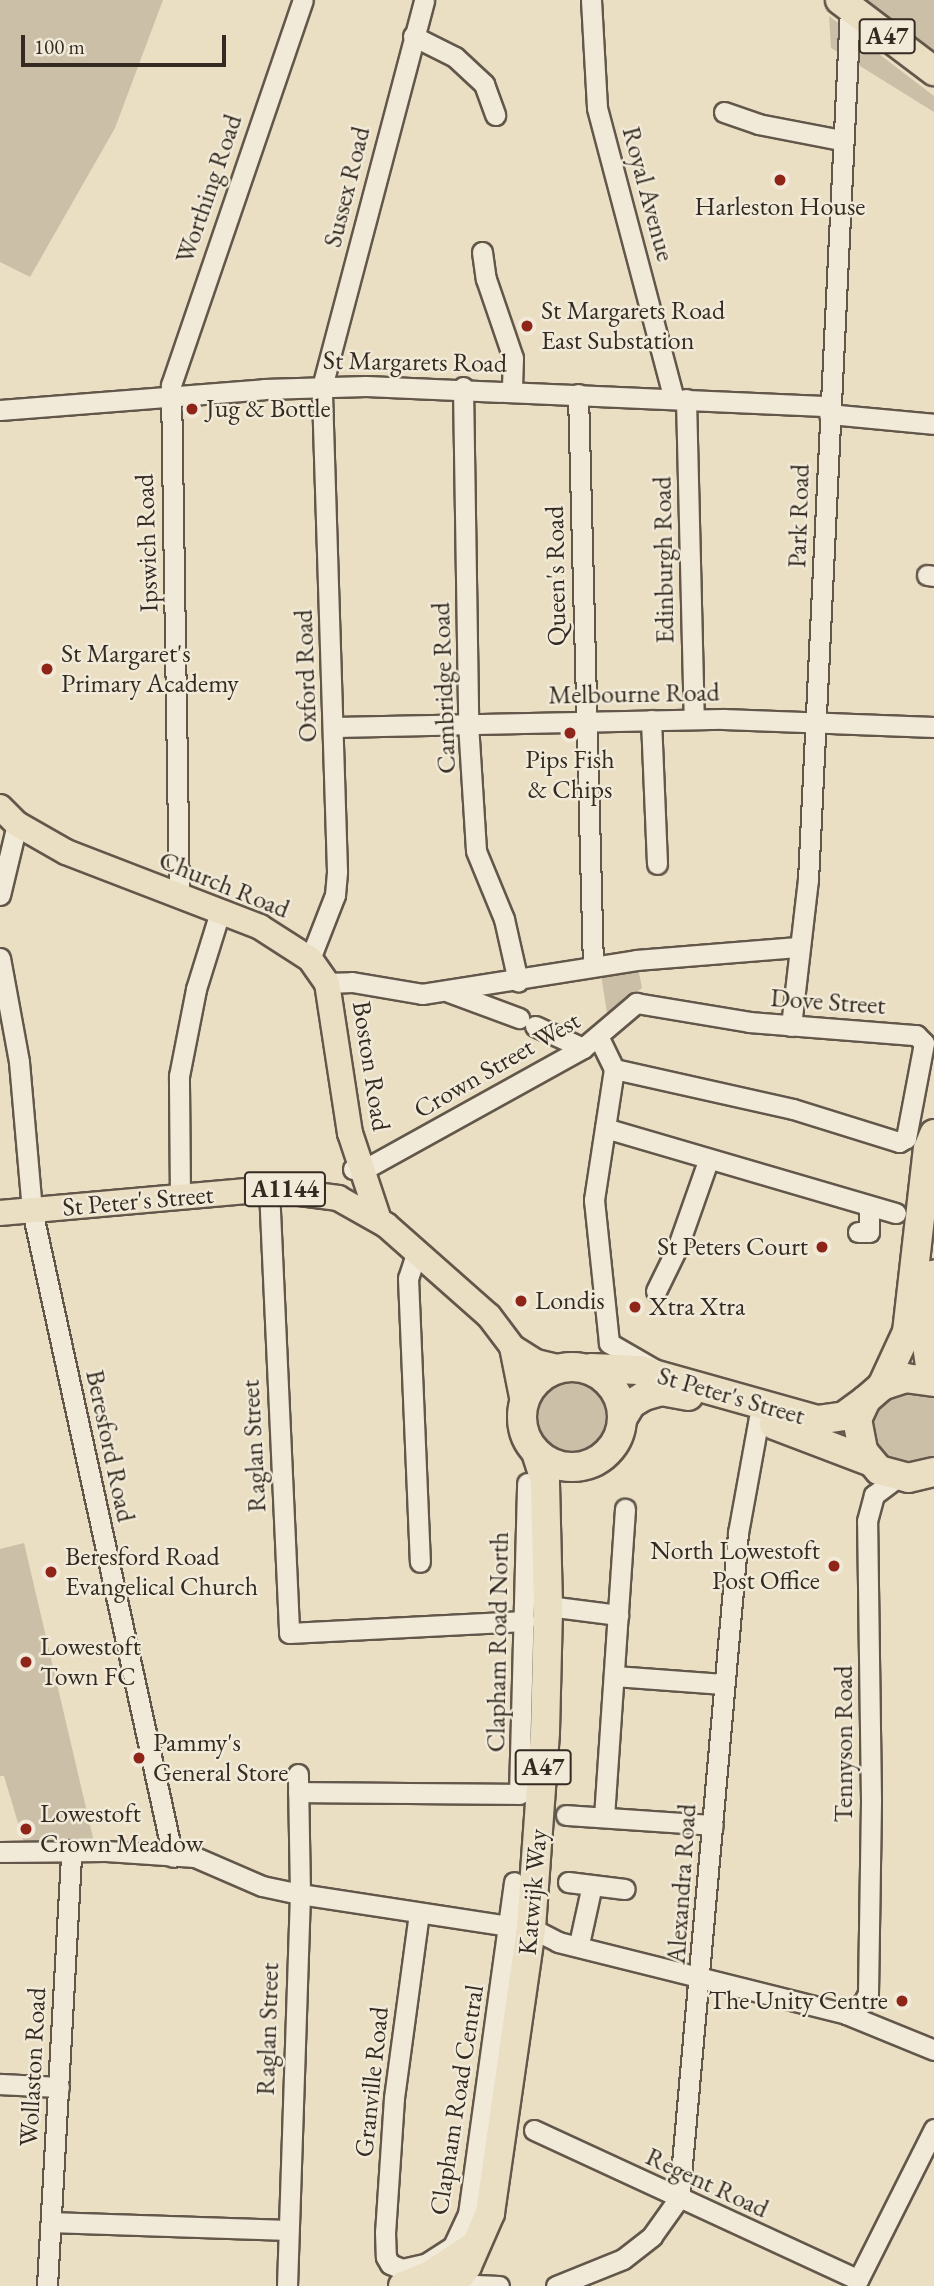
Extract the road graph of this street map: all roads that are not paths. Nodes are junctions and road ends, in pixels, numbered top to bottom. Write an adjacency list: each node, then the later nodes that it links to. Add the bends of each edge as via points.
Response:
1 (303, 0): 15 (street, Worthing Road, via 185,336)
2 (424, 0): 5 (street, Sussex Road)
3 (590, 0): 16 (street, Royal Avenue, via 597,108)
4 (845, 4): 6 (highway, A47); 9 (street, Park Road)
5 (413, 36): 8 (street, via 455,57 484,84); 11 (street, Sussex Road)
6 (934, 71)
7 (724, 112): 9 (street, via 758,124)
8 (495, 115)
9 (841, 140): 18 (street, Park Road)
10 (482, 253): 13 (street, via 486,279 513,358)
11 (322, 387): 12 (street, St Margarets Road); 15 (street, St Margarets Road); 25 (street, Oxford Road)
12 (463, 387): 13 (street, St Margarets Road); 24 (street, Cambridge Road)
13 (512, 390): 14 (street, St Margarets Road)
14 (578, 394): 16 (street, St Margarets Road); 22 (street, Queen's Road)
15 (169, 397): 17 (street, St Margarets Road); 30 (street, Ipswich Road, via 180,758)
16 (680, 399): 18 (street, St Margarets Road); 20 (street, Edinburgh Road)
17 (4, 410)
18 (829, 410): 19 (street, St Margarets Road); 23 (street, Park Road)
19 (934, 424)
20 (694, 719): 21 (street, Melbourne Road); 23 (street, Melbourne Road)
21 (651, 720): 22 (street, Melbourne Road); 28 (street)
22 (586, 721): 24 (street, Melbourne Road); 35 (street, Queen's Road)
23 (816, 721): 26 (street, Melbourne Road); 32 (street, Park Road, via 808,880)
24 (468, 723): 25 (street, Melbourne Road); 36 (street, Cambridge Road, via 476,851 504,919)
25 (335, 727): 34 (street, Oxford Road, via 335,895)
26 (934, 727)
27 (9, 815): 29 (street); 30 (main road, Church Road, via 66,852)
28 (657, 864)
29 (0, 895)
30 (179, 897): 31 (main road, Church Road)
31 (220, 912): 34 (main road, Church Road, via 260,928); 49 (street, via 196,989 179,1076)
32 (797, 947): 35 (street); 40 (street, Park Road)
33 (0, 958): 51 (street, Beresford Road, via 19,1062)
34 (310, 959): 37 (main road, Church Road)
35 (593, 967): 36 (street)
36 (517, 981): 38 (street)
37 (327, 983): 38 (street, via 352,982 407,994); 46 (main road, Boston Road)
38 (448, 992): 41 (street)
39 (624, 1013): 40 (street, Dove Street, via 636,1003 649,1003); 41 (street, Crown Street West)
40 (791, 1026): 42 (street, Dove Street, via 921,1037 923,1052 906,1138 899,1142 793,1109)
41 (591, 1043): 42 (street); 46 (street, Crown Street West)
42 (614, 1069): 43 (street)
43 (605, 1128): 45 (street); 62 (street, via 594,1200 609,1343)
44 (934, 1134): 64 (highway, via 928,1149 907,1332)
45 (708, 1161): 50 (street); 58 (street, via 678,1246)
46 (358, 1166): 48 (main road, Boston Road, via 345,1184); 54 (main road, Boston Road)
47 (269, 1189): 48 (main road, St Peter's Street / A1144); 49 (main road, St Peter's Street / A1144); 77 (street, Raglan Street, via 289,1633)
48 (321, 1195): 54 (main road, St Peter's Street / A1144)
49 (180, 1198): 51 (main road, St Peter's Street / A1144)
50 (869, 1209): 53 (street); 55 (street, via 869,1232)
51 (32, 1210): 52 (main road, St Peter's Street / A1144); 87 (street, Beresford Road)
52 (0, 1213)
53 (896, 1213)
54 (379, 1220): 56 (main road, St Peter's Street / A1144)
55 (858, 1232)
56 (416, 1254): 59 (main road, St Peter's Street / A1144, via 489,1316); 76 (street, via 408,1278)
57 (934, 1275): 63 (highway, via 926,1338)
58 (656, 1291)
59 (512, 1347): 60 (main road, St Peter's Street / A1144, via 536,1362); 65 (main road, St Peter's Street / A1144)
60 (562, 1368): 61 (highway); 65 (highway, via 540,1381)
61 (591, 1368): 62 (highway, St Peter's Street, via 621,1367); 67 (highway, via 615,1392)
62 (669, 1377): 64 (highway, St Peter's Street, via 817,1420 844,1416)
63 (933, 1381): 64 (highway, St Peter's Street, via 906,1378)
64 (874, 1393): 69 (highway, via 858,1429)
65 (523, 1402): 68 (highway, via 526,1438)
66 (758, 1418): 67 (highway, St Peter's Street, via 662,1391 631,1404); 69 (highway, St Peter's Street); 80 (street, Alexandra Road, via 738,1533)
67 (622, 1419): 70 (highway, via 614,1444)
68 (537, 1455): 70 (highway, via 565,1466); 75 (highway, Katwijk Way / A47, via 545,1480)
69 (869, 1461): 72 (highway, St Peter's Street)
70 (585, 1466): 75 (highway, Katwijk Way / A47, via 559,1495)
71 (932, 1474): 72 (highway)
72 (898, 1476): 97 (street, Tennyson Road, via 869,1504 868,1993 863,2003)
73 (527, 1483): 77 (street, Clapham Road North)
74 (625, 1509): 78 (street)
75 (546, 1535): 77 (highway, Katwijk Way / A47)
76 (419, 1562)
77 (536, 1613): 78 (street); 81 (street, Clapham Road North, via 521,1789 512,1796); 94 (highway, Katwijk Way / A47, via 545,1732)
78 (618, 1615): 79 (street)
79 (614, 1676): 80 (street); 83 (street)
80 (724, 1684): 84 (street, Alexandra Road)
81 (298, 1783): 92 (street, Raglan Street)
82 (566, 1815): 83 (street)
83 (604, 1817): 84 (street)
84 (713, 1825): 96 (street, Alexandra Road)
85 (71, 1850): 86 (street); 87 (street); 100 (street, Wollaston Road)
86 (0, 1852)
87 (173, 1857): 92 (street, via 207,1861 262,1886)
88 (514, 1882): 94 (street, Clapham Road Central)
89 (568, 1882): 90 (street)
90 (592, 1885): 91 (street); 95 (street)
91 (625, 1889)
92 (300, 1894): 93 (street); 105 (street, Raglan Street)
93 (419, 1913): 94 (street); 107 (street, Granville Road, via 394,2098)
94 (520, 1927): 95 (street); 106 (highway, Katwijk Way / A47, via 497,2175 490,2213); 107 (street, Clapham Road Central, via 504,1972 471,2195 461,2234 441,2255 411,2269 390,2264)
95 (571, 1943): 96 (street)
96 (701, 1976): 97 (street); 103 (street, Alexandra Road)
97 (846, 2014): 98 (street)
98 (934, 2050)
99 (0, 2084): 100 (street)
100 (59, 2087): 104 (street, Wollaston Road)
101 (934, 2129): 108 (street)
102 (534, 2130): 103 (street, Regent Road)
103 (679, 2198): 108 (street, Regent Road); 114 (street, Alexandra Road, via 652,2236 623,2259)
104 (51, 2222): 105 (street); 110 (street, Wollaston Road)
105 (287, 2230): 111 (street, Raglan Street)
106 (477, 2243): 109 (highway, Katwijk Way / A47); 112 (highway, via 432,2274)
107 (386, 2256)
108 (864, 2281)
109 (452, 2285): 113 (street)
110 (47, 2286)
111 (287, 2286)
112 (404, 2286)
113 (499, 2286)
114 (555, 2286)

